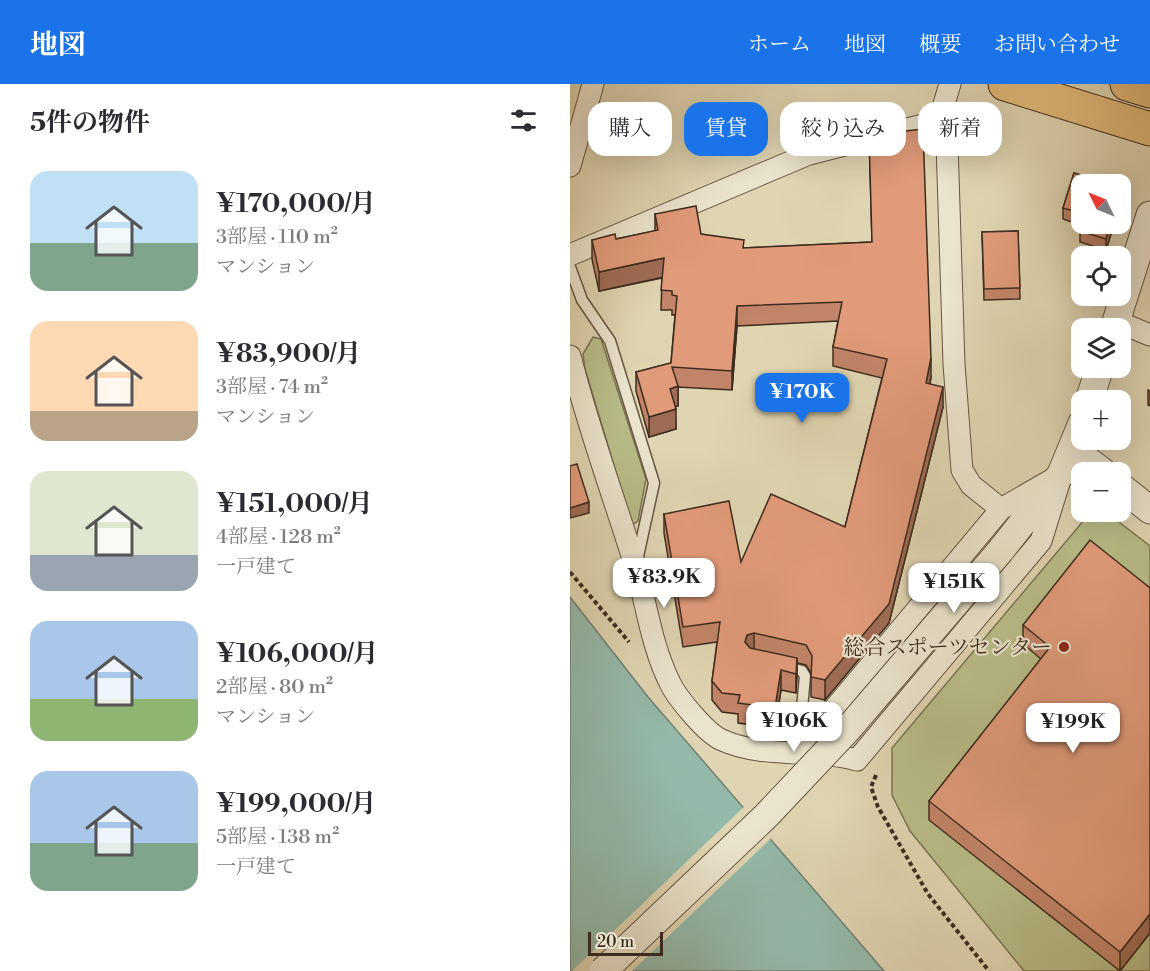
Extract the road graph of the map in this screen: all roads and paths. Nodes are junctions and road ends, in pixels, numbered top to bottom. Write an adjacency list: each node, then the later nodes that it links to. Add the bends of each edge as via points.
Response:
1 (593, 84): 10 (street)
2 (950, 84): 6 (street)
3 (1005, 84): 8 (main road)
4 (1126, 84): 5 (main road)
5 (1150, 91)
6 (945, 102)
7 (918, 126): 12 (street, via 809,154)
8 (1150, 129)
9 (947, 156): 23 (street, via 954,364 962,470 971,484)
10 (570, 166)
11 (1150, 215): 14 (street)
12 (570, 255)
13 (570, 267): 25 (lane, via 582,300 610,341 654,483)
14 (1117, 318)
15 (1131, 329): 16 (street)
16 (1150, 334)
17 (570, 356): 25 (street)
18 (1073, 450): 21 (street)
19 (1074, 450): 20 (street)
20 (1090, 462)
21 (1061, 474): 23 (street); 30 (street, via 1041,541 857,760 836,754); 32 (street, bridge, via 1002,550 848,729 767,815)
22 (1131, 495): 24 (street)
23 (1001, 509): 29 (street)
24 (1150, 510)
25 (635, 567): 30 (street, via 645,612 671,685 710,733 756,750)
26 (570, 572): 27 (path)
27 (632, 646)
28 (775, 664): 29 (lane, via 802,671 802,708)
29 (819, 725): 30 (street)
30 (793, 753)
31 (879, 765): 33 (path, via 871,787 878,807 928,894)
32 (603, 971)
33 (990, 971)

